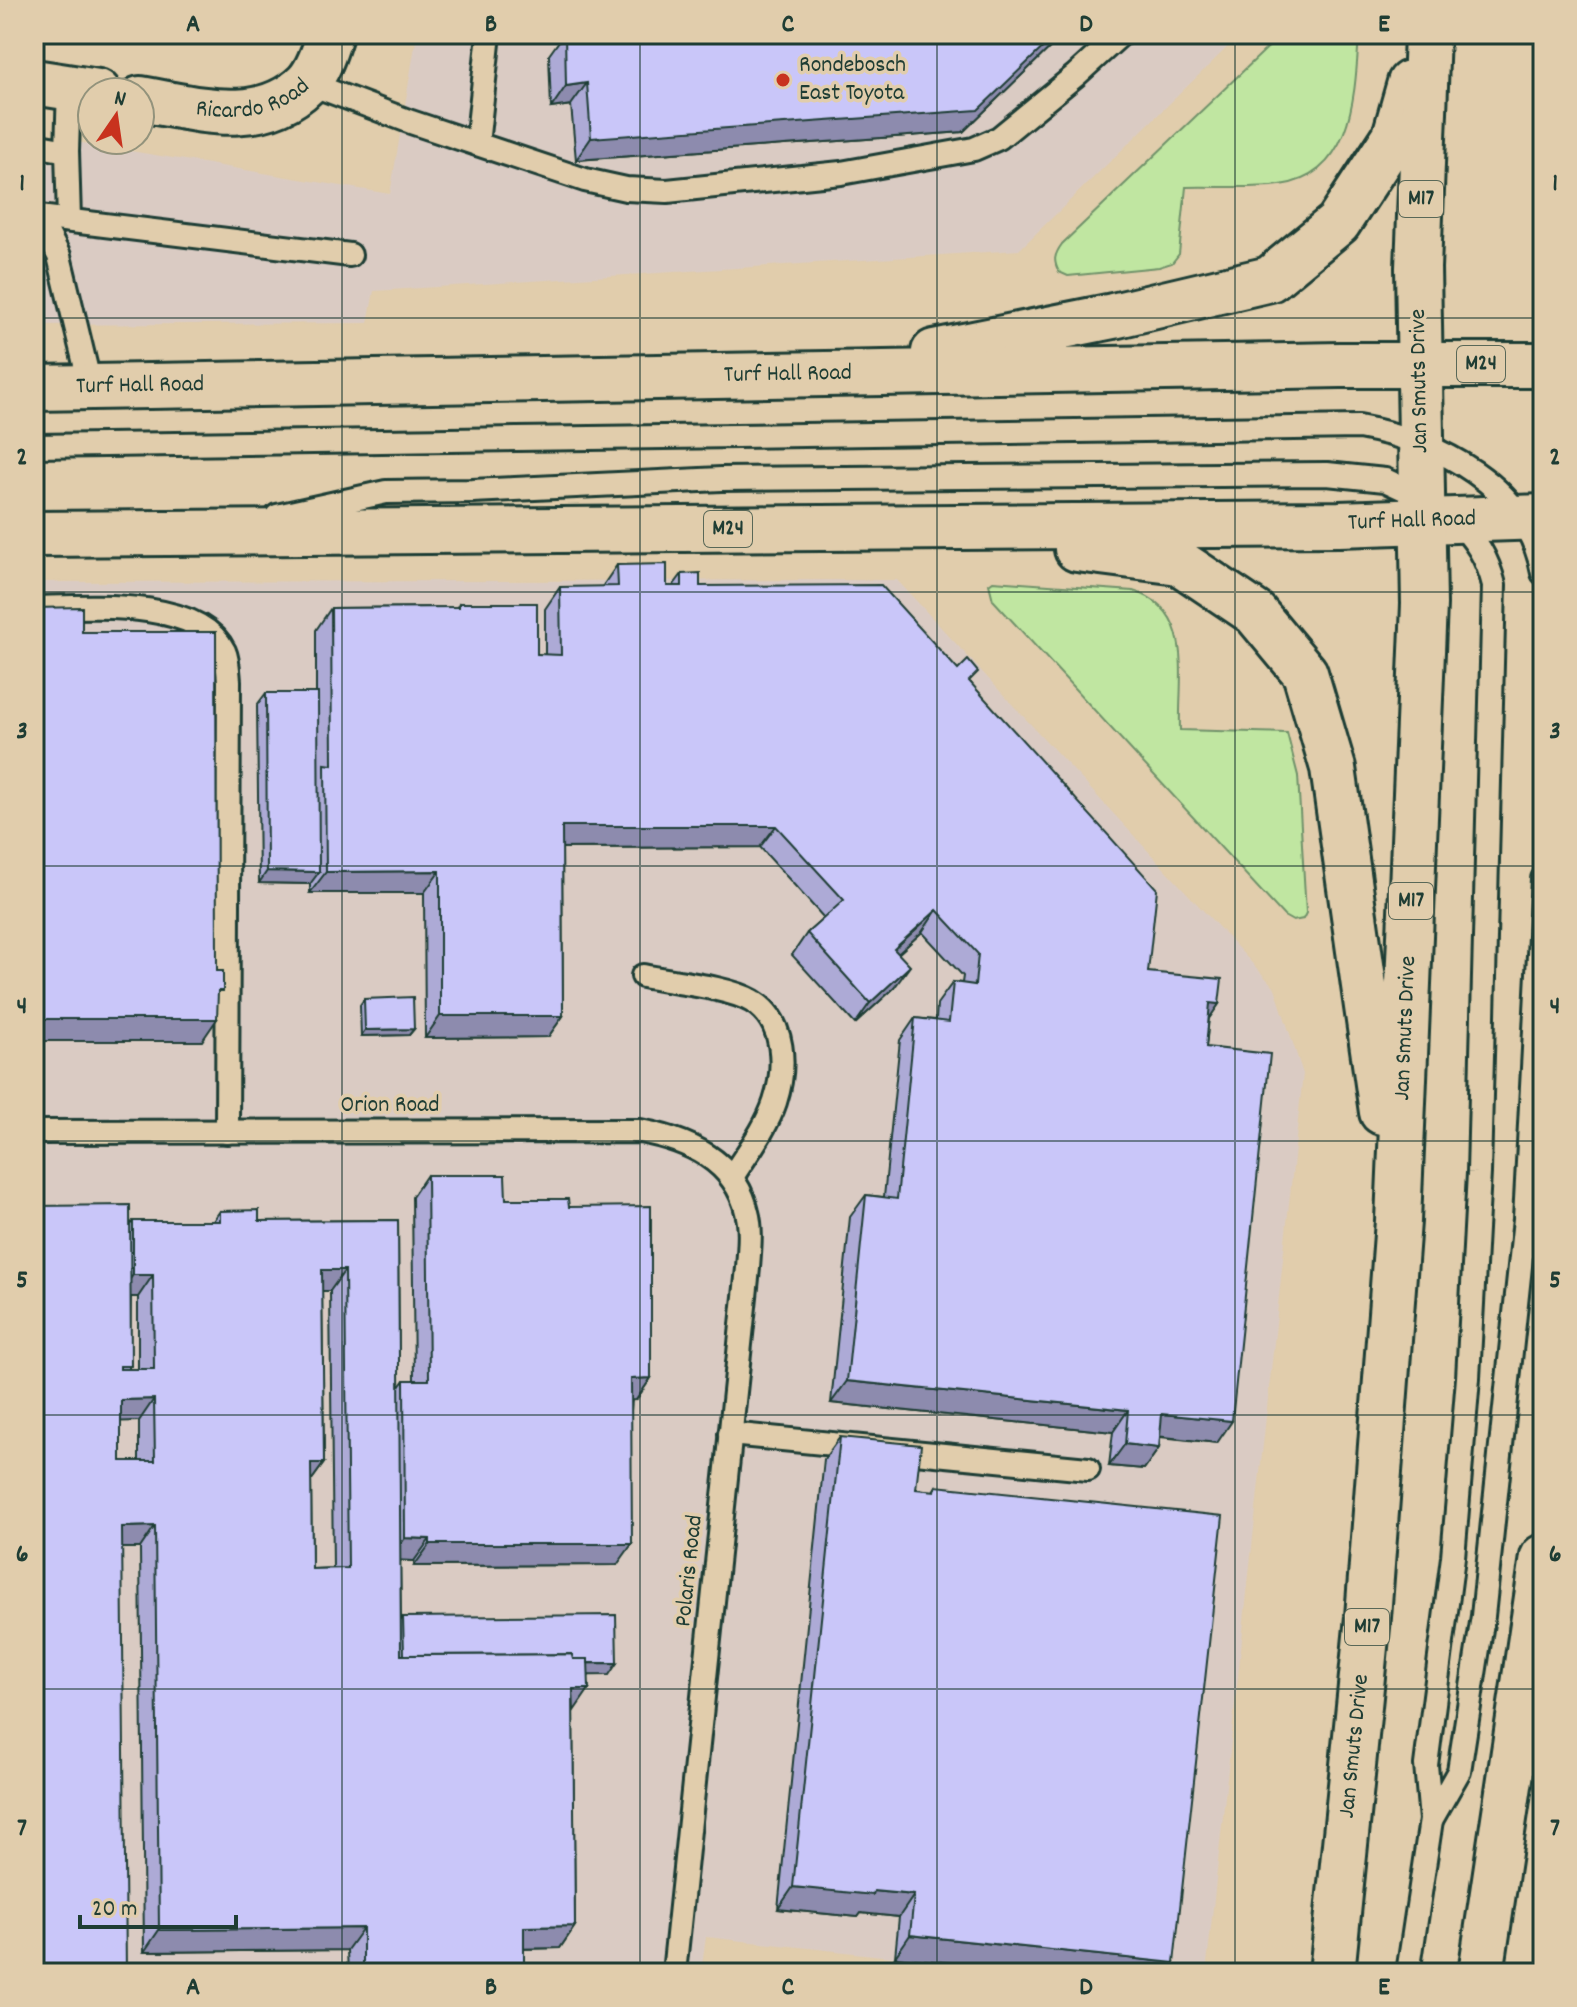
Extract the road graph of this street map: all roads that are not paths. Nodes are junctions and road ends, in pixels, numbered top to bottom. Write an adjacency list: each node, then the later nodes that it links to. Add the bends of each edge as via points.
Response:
1 (330, 34): 5 (main road, Ricardo Road)
2 (489, 34): 8 (lane)
3 (1121, 34): 8 (lane, via 999,138 974,149 841,173 667,191 626,189)
4 (1426, 34): 13 (main road, Jan Smuts Drive / M17); 15 (main road, via 1395,136 1338,223 1270,279)
5 (308, 83): 7 (main road, Ricardo Road, via 286,99 240,113); 8 (lane)
6 (67, 87): 10 (lane)
7 (156, 101)
8 (477, 144)
9 (34, 145): 10 (lane)
10 (67, 151): 11 (lane)
11 (69, 220): 12 (lane); 17 (lane, via 39,217 59,256)
12 (350, 255)
13 (1420, 364): 14 (main road, Turf Hall Road / M24); 15 (main road, Turf Hall Road / M24); 18 (main road, Jan Smuts Drive / M17)
14 (1543, 365)
15 (826, 374): 17 (main road, Turf Hall Road / M24)
16 (34, 388): 17 (main road, Turf Hall Road / M24)
17 (91, 389)
18 (1421, 444): 19 (lane, via 1359,427); 20 (main road, Jan Smuts Drive / M17); 21 (lane, via 1476,472)
19 (34, 446)
20 (1434, 513): 21 (main road, Turf Hall Road / M24); 22 (main road, Turf Hall Road / M24); 23 (lane, via 1385,480 1327,474 721,479 386,492); 32 (main road, Jan Smuts Drive / M17, via 1424,604); 36 (lane, via 1480,545 1494,585 1494,605 1476,1236 1453,1557 1426,1765)
21 (1531, 518): 25 (lane)
22 (905, 528): 23 (main road, Turf Hall Road / M24); 32 (main road, via 1179,562 1255,613 1305,673 1333,768)
23 (199, 532): 24 (main road, Turf Hall Road / M24)
24 (34, 534)
25 (1543, 573)
26 (34, 608): 30 (lane, via 164,612 209,632 224,650 229,681)
27 (1543, 879): 36 (lane, via 1525,1219 1485,1601 1459,1771)
28 (643, 976): 31 (lane, via 750,999 777,1030 781,1064 775,1102)
29 (34, 1132): 30 (lane, Orion Road)
30 (227, 1132): 31 (lane, Orion Road, via 640,1131 695,1147)
31 (732, 1177): 33 (lane, Polaris Road, via 748,1215 749,1244)
32 (1398, 1221): 38 (main road, Jan Smuts Drive / M17, via 1368,1617)
33 (730, 1434): 34 (lane); 37 (lane, Polaris Road)
34 (1088, 1469)
35 (1543, 1557): 40 (main road)
36 (1431, 1820): 39 (lane)
37 (674, 1973)
38 (1332, 1973)
39 (1408, 1973)
40 (1481, 1973)

